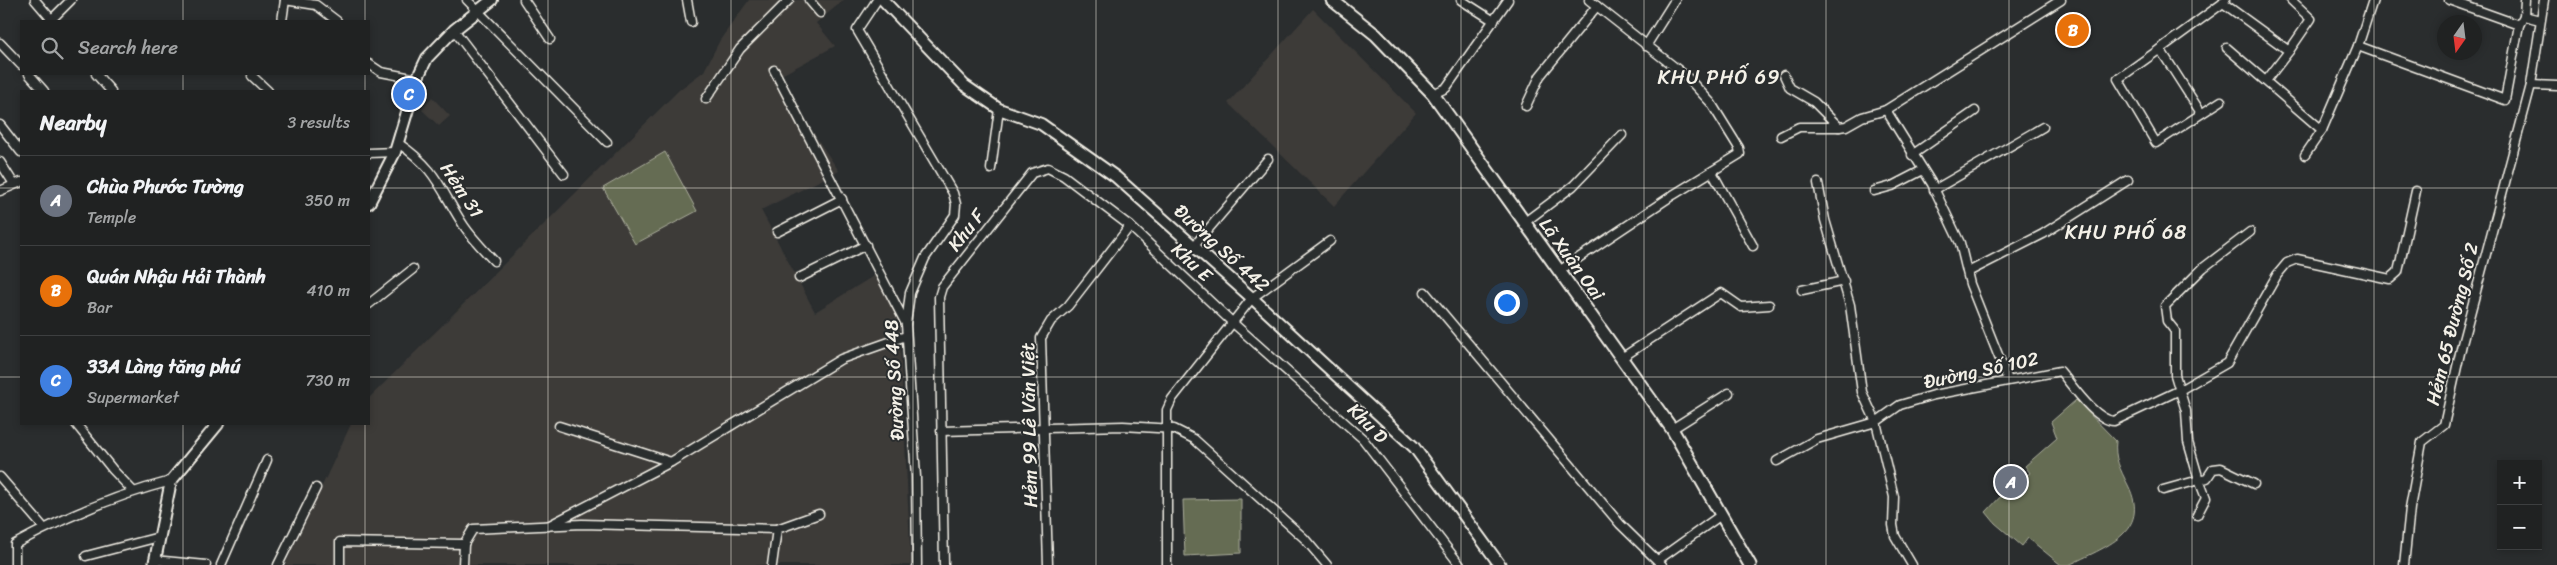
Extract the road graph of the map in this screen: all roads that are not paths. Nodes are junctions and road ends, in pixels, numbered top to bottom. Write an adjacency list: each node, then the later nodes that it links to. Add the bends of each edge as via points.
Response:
1 (35, 0): 29 (street)
2 (71, 0): 29 (street)
3 (285, 0): 24 (street); 30 (street)
4 (467, 0): 26 (street)
5 (492, 0): 26 (street)
6 (524, 0): 37 (street)
7 (687, 0): 34 (street)
8 (789, 0): 59 (street, via 740,49)
9 (809, 0): 27 (street)
10 (876, 0): 113 (street, Đường Số 448, via 857,30 953,192 956,204 955,215 925,258 910,293)
11 (883, 0): 62 (street, Đường Số 442, via 964,86)
12 (1332, 0): 58 (main road, Lã Xuân Oai, via 1376,35)
13 (1461, 0): 33 (street)
14 (1508, 0): 33 (street)
15 (1589, 0): 25 (street)
16 (1675, 0): 39 (street)
17 (2061, 0): 63 (street)
18 (2291, 0): 43 (street, via 2311,19)
19 (2372, 0): 40 (street)
20 (2449, 0): 35 (street)
21 (2525, 0): 28 (street)
22 (2544, 0): 32 (street, Hẻm 65 Đường Số 2)
23 (2224, 1): 42 (street); 43 (street)
24 (316, 2): 31 (street)
25 (1597, 6): 39 (street); 61 (street, via 1540,76)
26 (479, 10): 36 (street); 72 (street)
27 (820, 14)
28 (2524, 16): 32 (street); 35 (street)
29 (52, 20)
30 (282, 20)
31 (336, 20)
32 (2540, 20): 53 (street, Hẻm 65 Đường Số 2)
33 (1494, 21): 58 (street, via 1446,88)
34 (691, 22)
35 (2519, 25): 40 (street, via 2506,100)
36 (454, 30): 51 (street, via 427,58); 83 (street)
37 (550, 39)
38 (0, 43): 44 (street)
39 (1646, 46): 82 (street, via 1686,76 1711,104 1739,148 1740,154)
40 (2358, 46): 69 (street)
41 (2227, 48): 52 (street)
42 (2160, 49): 65 (street); 65 (street, via 2118,79 2156,143)
43 (2290, 51): 52 (street)
44 (20, 64)
45 (370, 65): 51 (street, via 382,72)
46 (774, 70): 91 (street)
47 (30, 75): 55 (street)
48 (97, 75): 56 (street)
49 (1784, 75): 67 (street, via 1790,88 1814,102)
50 (252, 76): 57 (street)
51 (417, 79): 73 (street)
52 (2266, 81): 69 (street)
53 (2530, 85): 54 (street); 164 (street, Hẻm 65 Đường Số 2, via 2444,425 2422,442)
54 (2557, 86)
55 (43, 90)
56 (110, 90)
57 (267, 90)
58 (1433, 94): 93 (main road, Lã Xuân Oai)
59 (706, 99)
60 (2221, 101): 65 (street)
61 (1526, 106)
62 (999, 109): 80 (street); 99 (street, Đường Số 442, via 1041,124 1116,177)
63 (1886, 110): 67 (street); 76 (street)
64 (1975, 110): 76 (street)
65 (2201, 113)
66 (0, 125): 74 (street)
67 (1839, 127): 71 (street, via 1799,127)
68 (2043, 127): 87 (street)
69 (2322, 130): 77 (street)
70 (1622, 135): 93 (street, via 1572,186)
71 (1781, 136)
72 (607, 142)
73 (396, 147): 75 (street); 92 (street); 101 (street, Hẻm 31, via 416,155 435,175 465,227)
74 (20, 151)
75 (370, 153)
76 (1912, 155): 81 (street)
77 (2306, 155)
78 (1268, 159): 99 (street)
79 (0, 162): 85 (street)
80 (991, 169)
81 (1922, 170): 87 (street); 90 (street, via 1892,186)
82 (1712, 172): 100 (street); 103 (street)
83 (564, 174)
84 (2128, 180): 104 (street, via 2043,234)
85 (18, 183): 89 (street)
86 (1818, 183): 106 (street, via 1825,220)
87 (1934, 190): 104 (street, via 1960,243)
88 (2416, 190): 117 (street, Đường Số 102, via 2398,272 2390,279 2298,260 2287,263 2227,363)
89 (0, 191)
90 (1874, 191)
91 (842, 199): 95 (street); 98 (street)
92 (370, 201)
93 (1525, 222): 103 (main road, Lã Xuân Oai)
94 (1130, 226): 112 (street, Khu E); 123 (street, Hẻm 99 Lê Văn Việt, via 1068,306 1051,321 1041,338); 126 (street, Khu F, via 1056,170 1048,168 1032,174 942,287 938,326)
95 (777, 232)
96 (2250, 232): 117 (street, via 2203,268 2165,306 2167,321 2175,330 2175,375)
97 (1330, 240): 109 (street)
98 (866, 245): 105 (street); 113 (street)
99 (1194, 246): 109 (street, Đường Số 442)
100 (1752, 246)
101 (494, 261)
102 (413, 269): 110 (street)
103 (1559, 271): 115 (main road, Lã Xuân Oai)
104 (1968, 272): 116 (street)
105 (799, 278)
106 (1844, 281): 107 (street); 119 (street, via 1862,392)
107 (1802, 290)
108 (1425, 292): 147 (street, via 1620,524)
109 (1252, 298): 112 (street); 161 (street, Đường Số 442, via 1414,447)
110 (370, 303)
111 (1769, 305): 115 (street, via 1741,307 1721,293)
112 (1232, 322): 124 (street, via 1172,399 1167,410); 160 (street, Khu D, via 1371,446)
113 (906, 324): 114 (street, Đường Số 448)
114 (906, 336): 129 (street, via 841,359); 155 (street, Đường Số 448, via 916,477)
115 (1623, 357): 125 (main road, Lã Xuân Oai)
116 (2008, 380): 117 (street, Đường Số 102, via 2060,371 2094,411 2114,421); 119 (street, Đường Số 102, via 1900,405)
117 (2180, 390): 131 (street, via 2186,411 2188,442)
118 (1729, 393): 125 (street)
119 (1876, 422): 128 (street, Đường Số 102, via 1817,439); 163 (street, via 1894,497 1895,536)
120 (77, 425): 136 (street)
121 (217, 425): 132 (street)
122 (559, 426): 129 (street)
123 (1045, 427): 124 (street); 126 (street); 157 (street, Hẻm 99 Lê Văn Việt)
124 (1168, 429): 158 (street); 159 (street, via 1194,439 1304,538)
125 (1672, 429): 138 (main road, Lã Xuân Oai)
126 (941, 431): 156 (street, Khu F)
127 (267, 460): 150 (street)
128 (1778, 461)
129 (671, 462): 140 (street)
130 (0, 477): 141 (street)
131 (2199, 480): 133 (street, via 2207,478 2213,469 2221,468); 135 (street); 139 (street, via 2206,498)
132 (172, 481): 136 (street); 143 (street)
133 (2254, 484)
134 (316, 488): 151 (street)
135 (2163, 490)
136 (133, 491): 141 (street)
137 (819, 514): 142 (street)
138 (1721, 515): 147 (street); 162 (main road, Lã Xuân Oai)
139 (2197, 515)
140 (548, 526): 142 (street, via 592,524); 144 (street, via 473,529)
141 (44, 528): 148 (street, via 15,544)
142 (777, 529): 154 (street)
143 (159, 537): 145 (street); 146 (street)
144 (464, 544): 152 (street, via 340,542); 153 (street)
145 (86, 556)
146 (154, 562): 149 (street)
147 (1660, 562)
148 (15, 565)
149 (206, 565)
150 (221, 565)
151 (278, 565)
152 (340, 565)
153 (464, 565)
154 (772, 565)
155 (917, 565)
156 (944, 565)
157 (1048, 565)
158 (1167, 565)
159 (1327, 565)
160 (1460, 565)
161 (1500, 565)
162 (1750, 565)
163 (1912, 565)
164 (2404, 565)

